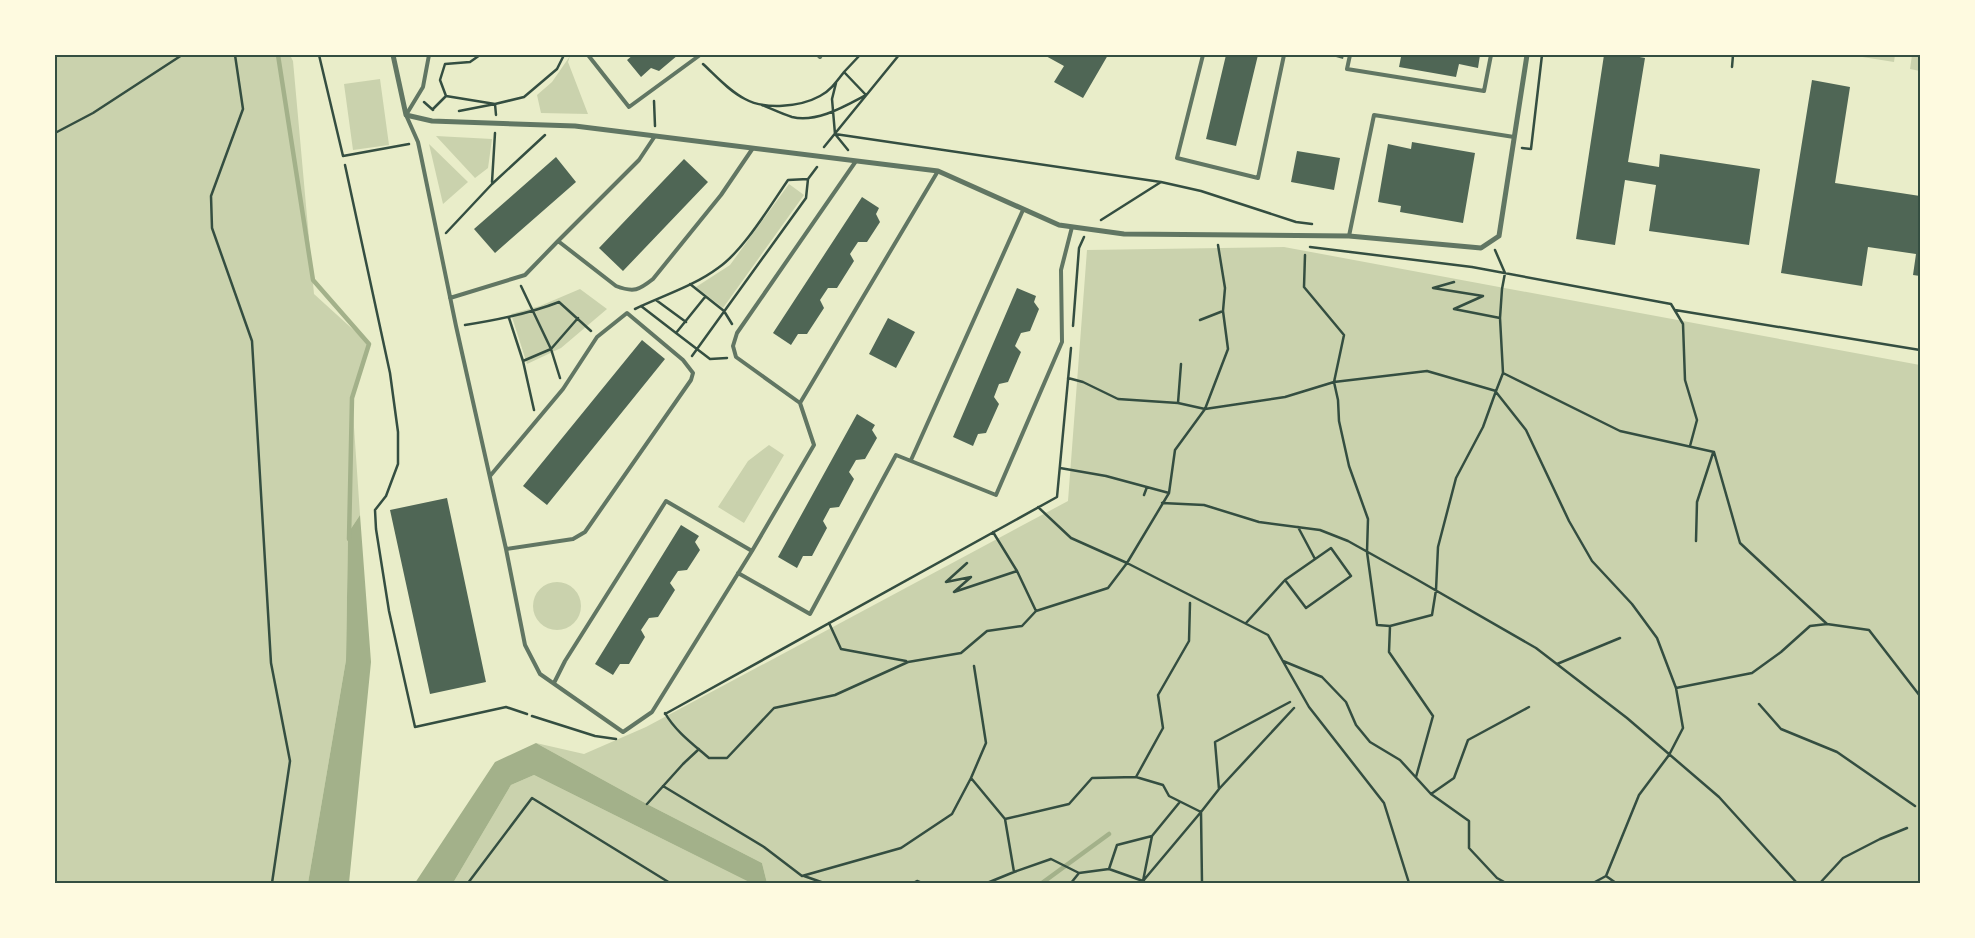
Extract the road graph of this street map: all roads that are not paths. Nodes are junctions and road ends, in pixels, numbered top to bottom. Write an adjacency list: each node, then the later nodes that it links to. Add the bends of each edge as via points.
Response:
1 (393, 55): 10 (street)
2 (429, 55): 10 (lane, via 423,87)
3 (588, 55): 9 (lane, via 629,108)
4 (1203, 55): 5 (lane, via 1177,158 1258,178)
5 (1284, 55)
6 (1350, 55): 7 (lane, via 1347,69 1484,91)
7 (1490, 55)
8 (1527, 55): 12 (street)
9 (698, 56)
10 (406, 115): 11 (street, via 432,121 575,126); 20 (lane, via 418,142)
11 (655, 136): 13 (street); 19 (lane, via 639,160)
12 (1514, 137): 18 (street, via 1499,236 1480,248); 18 (lane, via 1374,115)
13 (754, 148): 14 (street); 19 (lane, via 721,195 653,279 641,289 627,290 616,286)
14 (856, 161): 15 (street); 21 (lane, via 738,333 733,346 736,357)
15 (938, 171): 16 (street); 21 (lane)
16 (1023, 210): 17 (street); 22 (lane)
17 (1072, 227): 18 (street, via 1124,234); 22 (lane, via 1061,270 1062,342 996,495)
18 (1350, 236)
19 (558, 241): 20 (lane, via 525,275)
20 (450, 298): 23 (lane)
21 (800, 403): 25 (lane, via 814,445)
22 (911, 460): 26 (lane, via 896,455 810,614)
23 (490, 476): 24 (lane); 24 (lane, via 563,388 597,337 627,313 688,365 693,373 692,380 585,532 573,539)
24 (506, 549): 27 (lane, via 525,645 540,674)
25 (752, 551): 26 (lane); 27 (lane, via 666,501)
26 (738, 573): 27 (lane, via 652,712 623,732)
27 (554, 683)

